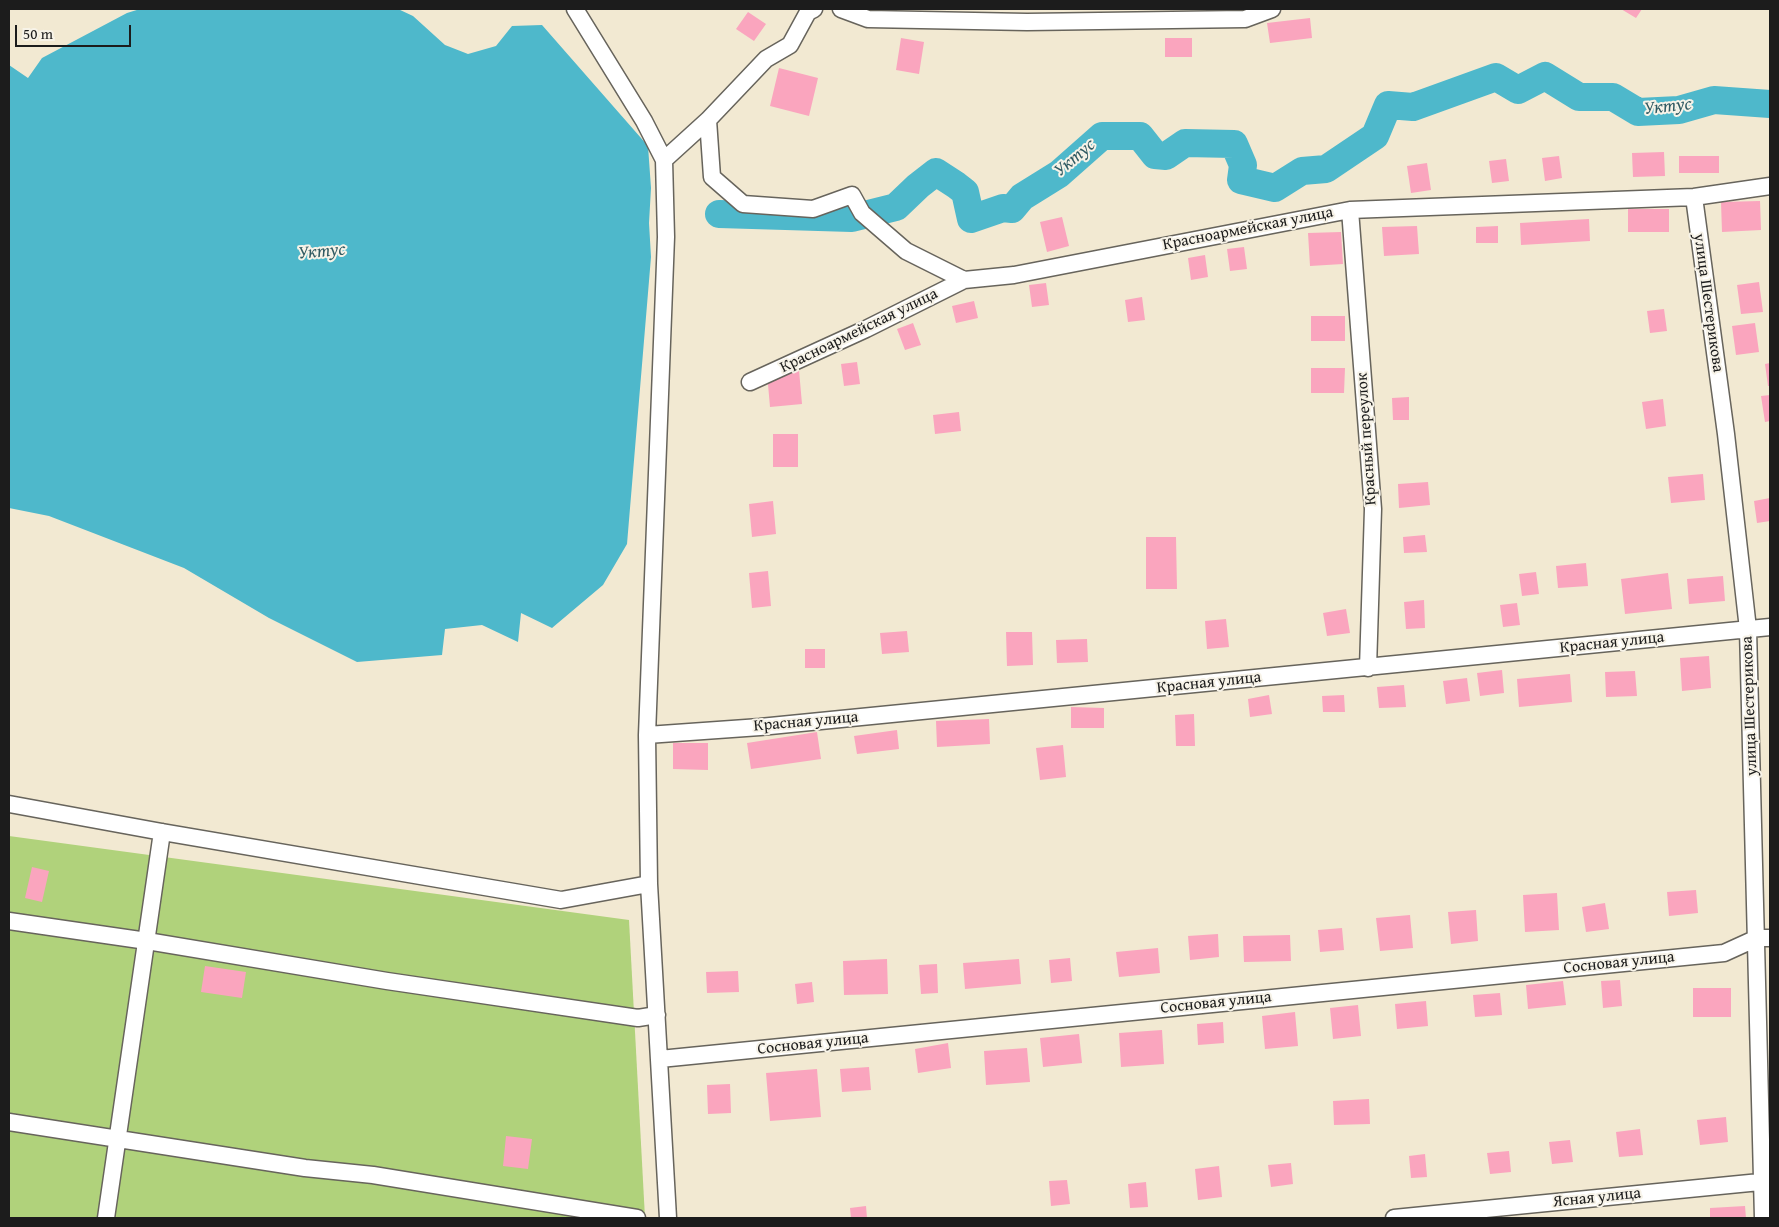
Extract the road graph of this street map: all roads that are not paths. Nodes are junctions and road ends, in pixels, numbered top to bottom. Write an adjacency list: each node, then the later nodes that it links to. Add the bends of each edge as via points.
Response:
1 (575, 9): 6 (street, via 644,121)
2 (814, 9): 5 (street, via 808,12 790,44 766,59)
3 (841, 9): 4 (street, via 868,19 1027,22 1245,19)
4 (1270, 10)
5 (708, 120): 6 (street); 10 (street, via 712,177 743,204 813,209 852,195 862,213 906,251)
6 (664, 160): 15 (street, via 666,238)
7 (1770, 186): 8 (street, Красноармейская улица)
8 (1694, 197): 9 (street, Красноармейская улица); 13 (street, улица Шестерикова)
9 (1350, 210): 10 (street, Красноармейская улица, via 1014,275); 14 (street, Красный переулок, via 1373,509)
10 (964, 280): 11 (street, Красноармейская улица)
11 (750, 382)
12 (1770, 627): 13 (street, Красная улица)
13 (1748, 629): 14 (street, Красная улица); 20 (street, улица Шестерикова)
14 (1368, 668): 15 (street, Красная улица)
15 (647, 735): 18 (street)
16 (9, 804): 17 (street)
17 (162, 832): 18 (street, via 561,900); 21 (street)
18 (649, 884): 22 (street)
19 (9, 921): 21 (street)
20 (1764, 938): 23 (street, Сосновая улица, via 1724,952); 26 (street, улица Шестерикова)
21 (147, 941): 22 (street, via 638,1018); 25 (street)
22 (657, 1015): 23 (street)
23 (660, 1059): 29 (street)
24 (9, 1122): 25 (street)
25 (118, 1138): 27 (street); 28 (street)
26 (1766, 1182): 30 (street, Ясная улица); 31 (street, улица Шестерикова)
27 (106, 1218)
28 (637, 1218)
29 (668, 1218)
30 (1394, 1218)
31 (1763, 1218)

